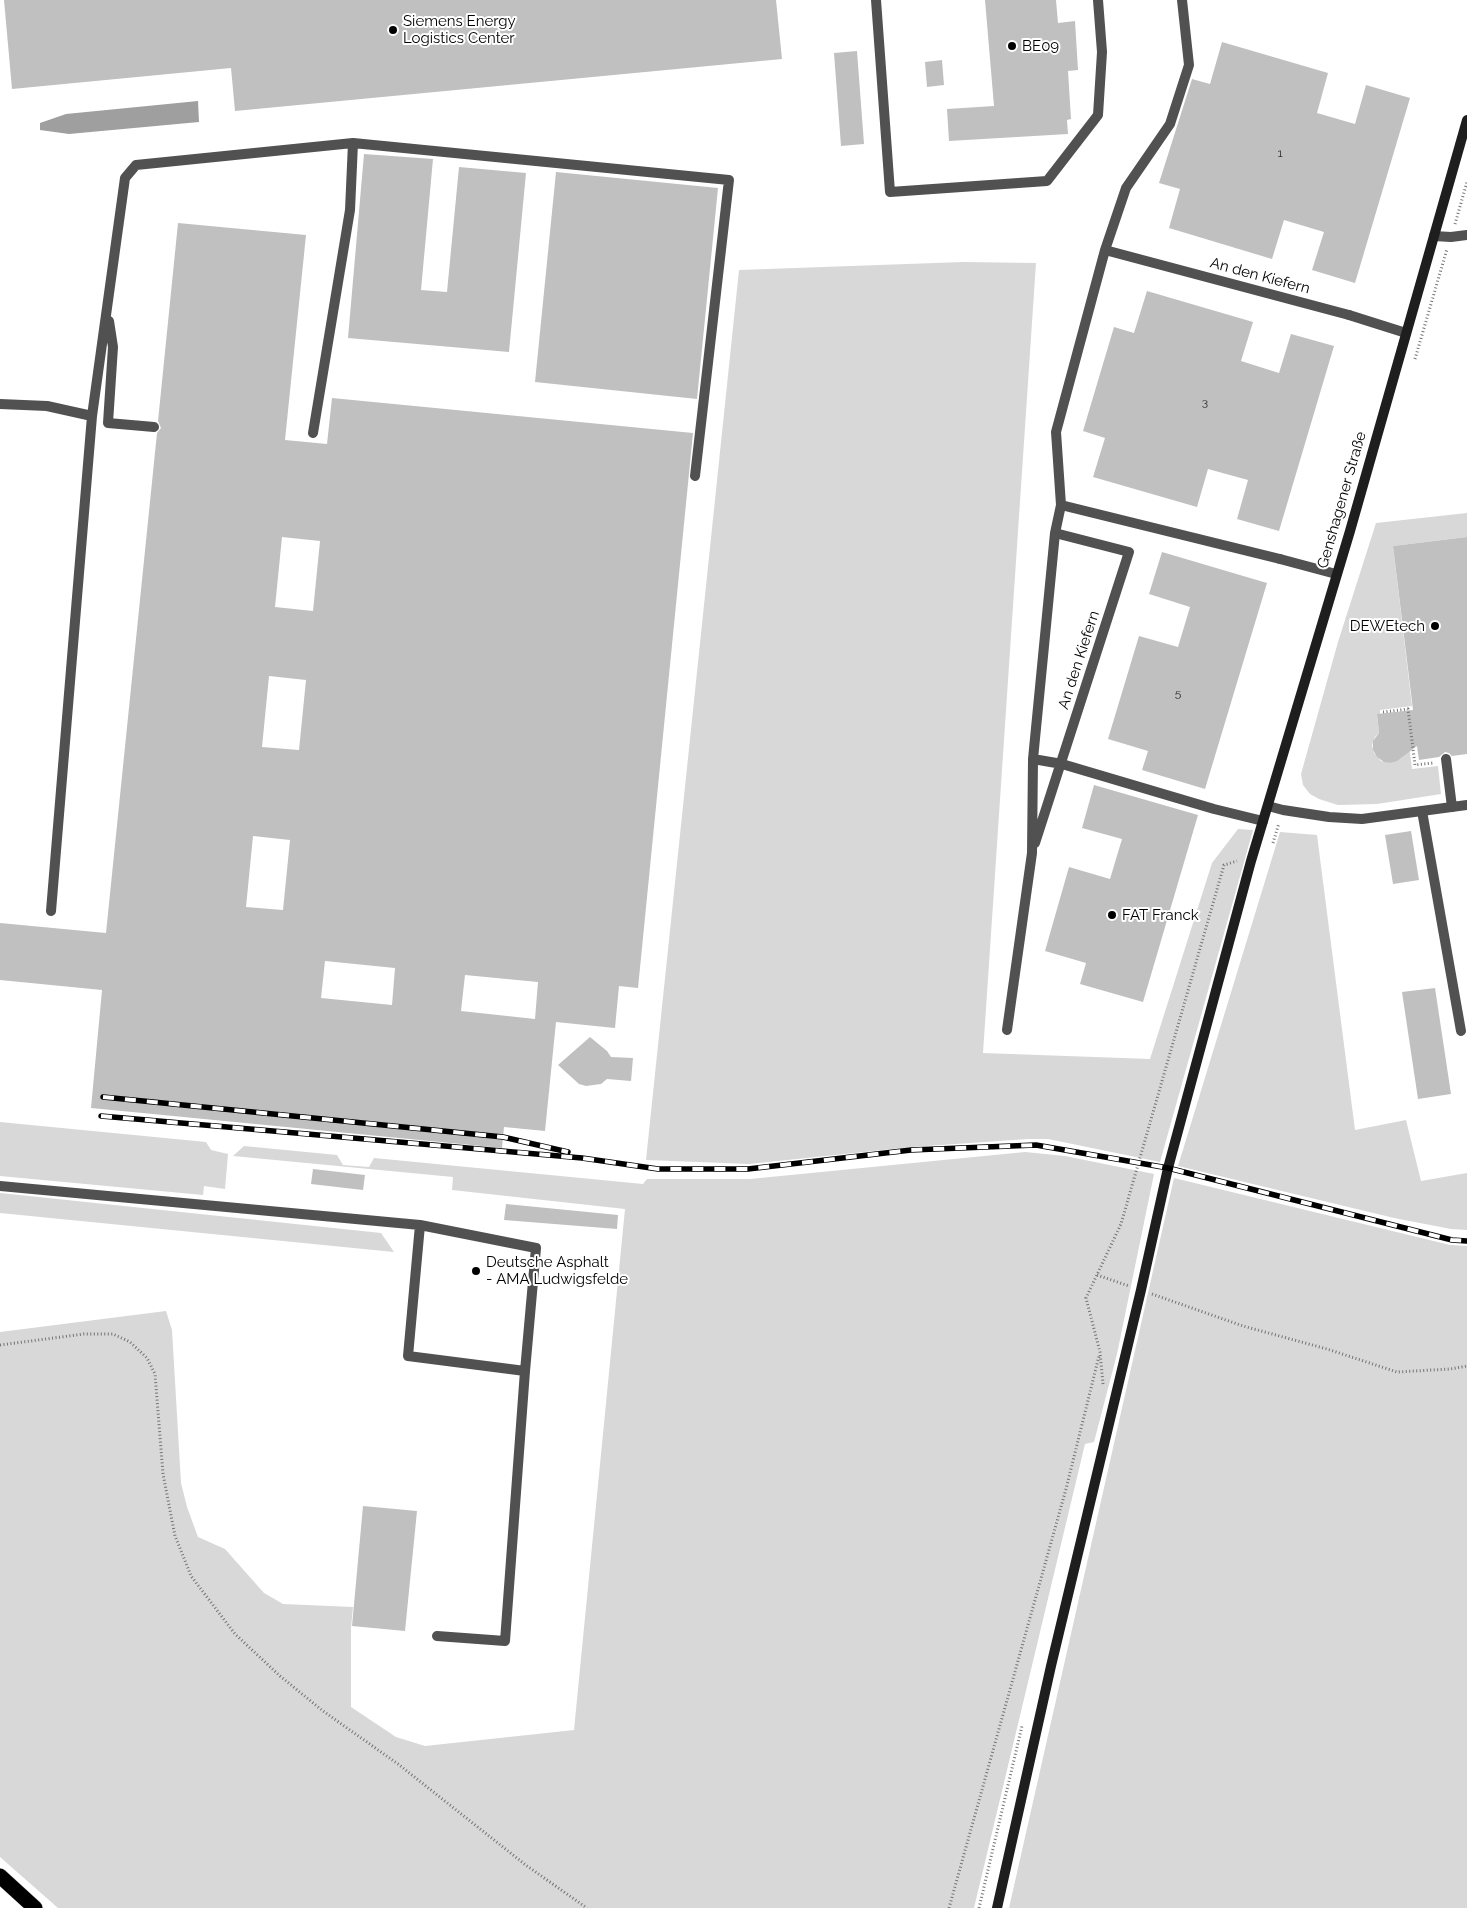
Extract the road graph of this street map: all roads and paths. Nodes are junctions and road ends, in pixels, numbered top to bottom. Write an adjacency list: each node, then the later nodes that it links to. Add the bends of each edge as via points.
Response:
1 (876, 0): 2 (street, via 890,192 1047,182 1098,115 1102,52)
2 (1098, 0)
3 (1182, 0): 8 (street, An den Kiefern, via 1188,65 1170,124 1126,188)
4 (1467, 120): 7 (main road, Genshagener Straße)
5 (353, 143): 9 (street, via 136,165 125,178); 14 (street, via 350,210); 15 (street, via 729,180)
6 (1467, 235): 7 (street)
7 (1434, 236): 10 (main road, Genshagener Straße)
8 (1105, 250): 10 (street, An den Kiefern); 16 (street, An den Kiefern, via 1056,432)
9 (107, 310): 12 (street); 13 (street, via 113,347 108,423)
10 (1406, 333): 18 (main road, Genshagener Straße)
11 (0, 404): 12 (street, via 47,406)
12 (92, 416): 30 (street)
13 (154, 427)
14 (313, 434)
15 (695, 476)
16 (1060, 505): 17 (street, An den Kiefern); 18 (street)
17 (1054, 533): 20 (street, An den Kiefern); 22 (street, An den Kiefern, via 1128,552)
18 (1336, 574): 24 (main road, Genshagener Straße)
19 (1383, 712): 21 (path, via 1408,709 1415,766)
20 (1033, 760): 22 (street); 28 (street, An den Kiefern)
21 (1446, 760): 25 (street)
22 (1062, 764): 27 (street); 28 (street, An den Kiefern)
23 (1467, 805): 25 (street)
24 (1268, 806): 26 (street, via 1329,817 1362,819); 27 (main road, Genshagener Straße)
25 (1452, 807): 26 (street)
26 (1422, 811): 32 (street)
27 (1263, 821): 29 (main road, Genshagener Straße)
28 (1032, 853): 31 (street, An den Kiefern)
29 (1251, 861): 35 (path, via 1240,860 1224,865 1121,1224); 36 (main road, Genshagener Straße, via 1168,1168)
30 (51, 911)
31 (1007, 1030)
32 (1461, 1031)
33 (0, 1186): 34 (street)
34 (420, 1225): 39 (street, via 536,1248); 39 (street, via 408,1356)
35 (1097, 1275): 36 (path); 44 (path, via 1086,1298 1100,1352 1066,1489)
36 (1141, 1290): 38 (path, via 1243,1326 1397,1372 1450,1370); 45 (main road, Genshagener Straße)
37 (0, 1345): 43 (path, via 84,1334 113,1334 130,1342 147,1358 155,1374 163,1474 175,1536 191,1576 235,1634 323,1711)
38 (1467, 1366)
39 (525, 1371): 40 (street, via 505,1641)
40 (437, 1636)
41 (0, 1876): 42 (highway)
42 (35, 1908)
43 (587, 1908)
44 (948, 1908)
45 (997, 1908)

